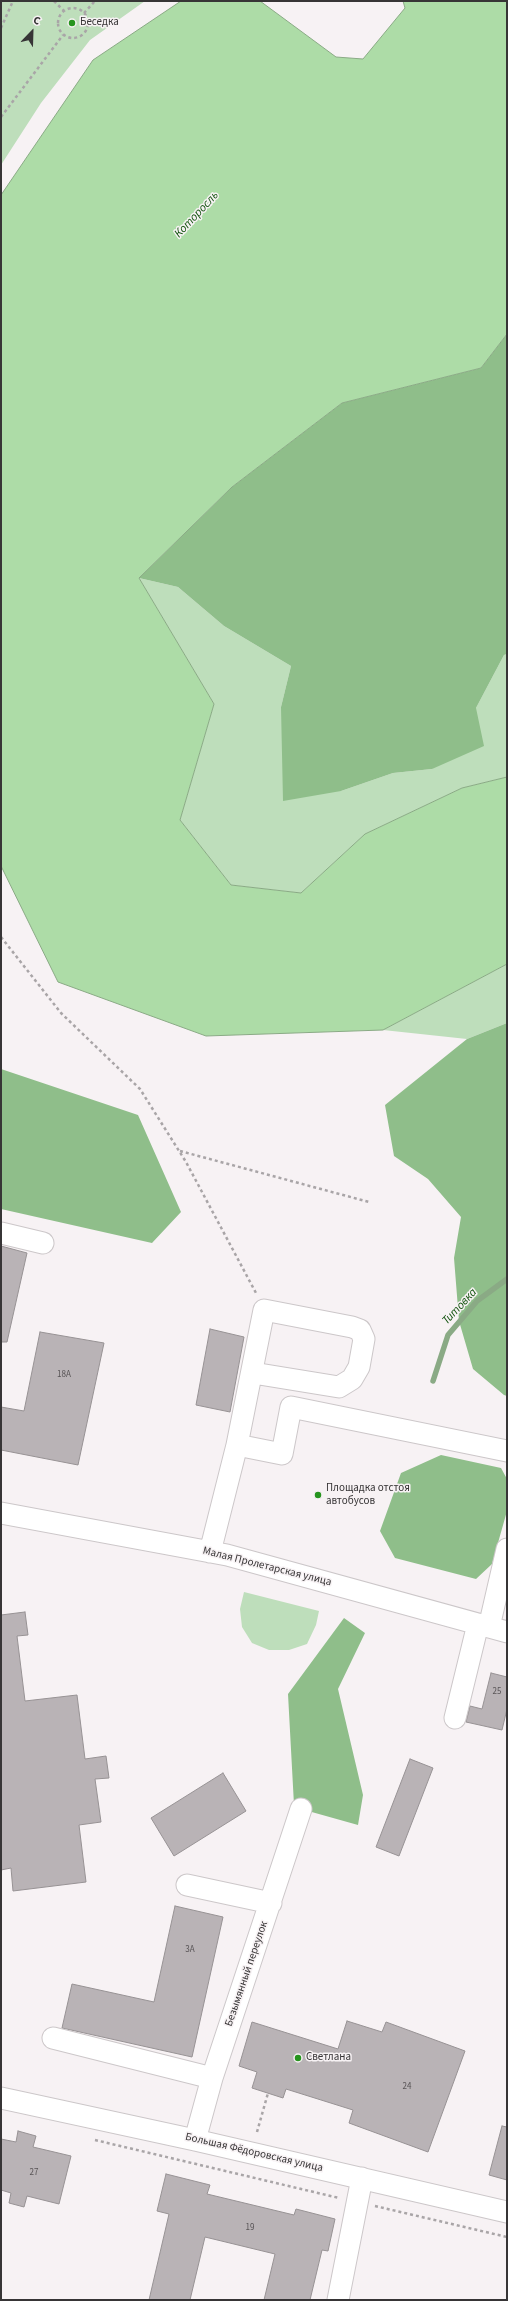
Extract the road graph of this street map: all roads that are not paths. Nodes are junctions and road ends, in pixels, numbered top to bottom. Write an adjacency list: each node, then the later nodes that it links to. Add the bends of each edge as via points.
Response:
1 (1, 1233): 2 (street)
2 (43, 1243)
3 (253, 1372): 3 (street, via 339,1387 352,1378 359,1367 364,1339 360,1330 264,1310); 4 (street)
4 (237, 1444): 5 (street, via 282,1454 291,1407); 8 (street)
5 (507, 1451)
6 (1, 1513): 8 (street, Малая Пролетарская улица)
7 (507, 1549): 9 (street)
8 (210, 1552): 9 (street, Малая Пролетарская улица)
9 (491, 1627): 10 (street)
10 (455, 1718)
11 (301, 1809): 13 (street, Безымянный переулок)
12 (187, 1885): 13 (street)
13 (270, 1903): 15 (street, Безымянный переулок)
14 (52, 2038): 15 (street)
15 (212, 2078): 17 (street, Безымянный переулок)
16 (1, 2098): 17 (street, Большая Фёдоровская улица)
17 (195, 2140): 18 (street, Большая Фёдоровская улица)
18 (362, 2178): 19 (street, Большая Фёдоровская улица); 20 (street)
19 (507, 2212)
20 (338, 2300)

